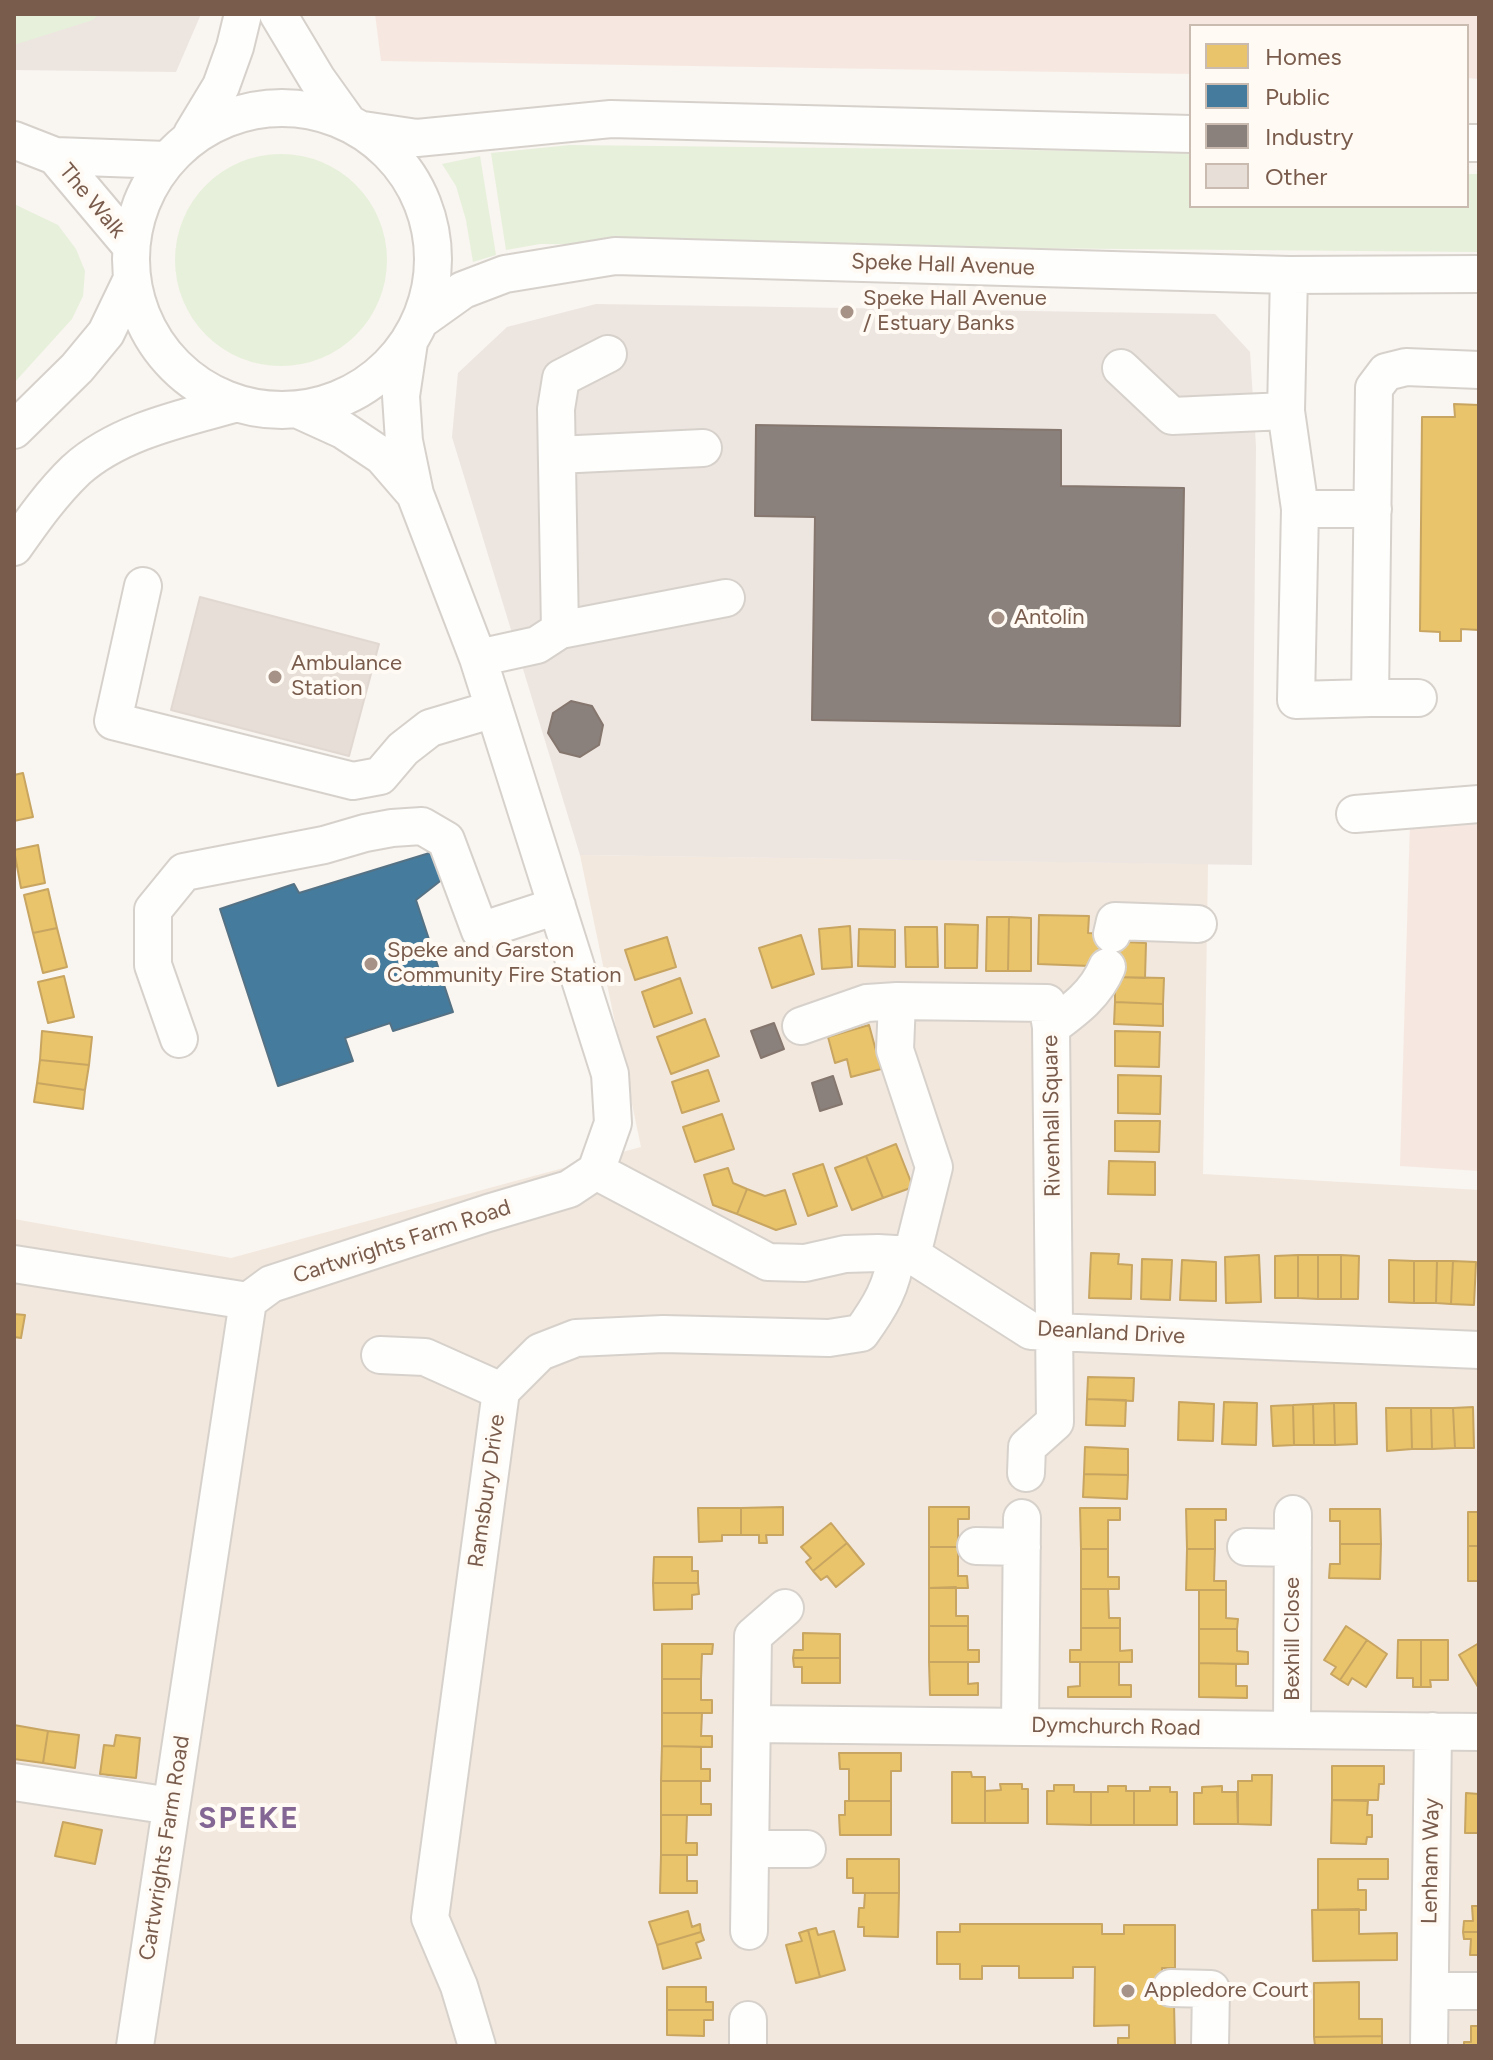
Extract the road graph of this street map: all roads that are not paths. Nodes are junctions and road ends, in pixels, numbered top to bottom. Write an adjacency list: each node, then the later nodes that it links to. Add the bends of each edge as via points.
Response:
1 (243, 14): 6 (street, via 221,86)
2 (278, 14): 3 (street, via 317,79)
3 (355, 125): 4 (street, via 417,138 611,119); 6 (street, via 306,108 264,107 222,118); 12 (street, via 399,161 423,202 434,249 429,296)
4 (1189, 134)
5 (14, 140): 7 (street, The Walk)
6 (179, 148): 7 (street, The Walk); 8 (street, via 141,200)
7 (55, 156): 8 (street, The Walk)
8 (130, 245): 11 (street)
9 (1479, 274): 10 (street, Speke Hall Avenue)
10 (1289, 275): 12 (street, Speke Hall Avenue, via 615,256 505,274 463,290); 18 (street)
11 (131, 281): 16 (street, via 141,316 163,354 195,384); 19 (street, via 106,333)
12 (415, 331): 17 (street, via 380,376 342,399); 22 (street, via 401,396)
13 (608, 354): 21 (street, via 561,378)
14 (1121, 368): 18 (street, via 1172,416)
15 (1479, 370): 24 (street, via 1406,367 1386,372 1374,388)
16 (234, 404): 17 (street, via 266,411); 25 (street, via 156,426 111,446 77,470 39,510)
17 (299, 410): 22 (street, via 382,456)
18 (1286, 411): 23 (street)
19 (14, 430)
20 (703, 448): 21 (street)
21 (557, 455): 28 (street)
22 (415, 494): 29 (street)
23 (1300, 509): 24 (street); 30 (street, via 1296,700)
24 (1373, 509): 30 (street)
25 (14, 547)
26 (143, 586): 32 (street, via 113,721 353,781 380,776 430,728)
27 (726, 598): 28 (street)
28 (560, 630): 29 (street, via 537,645)
29 (478, 658): 32 (street)
30 (1370, 698): 31 (street)
31 (1418, 698)
32 (494, 709): 35 (street)
33 (1479, 804): 34 (street)
34 (1355, 814)
35 (557, 906): 40 (street, via 480,931 446,840 422,826 184,872 153,910 153,965); 41 (street, via 610,1074 613,1123)
36 (1198, 924): 39 (street, via 1115,921 1100,982)
37 (897, 1001): 38 (street, Rivenhall Square, via 867,1003); 39 (street, Rivenhall Square, via 1047,1003); 42 (street, via 895,1050 934,1167)
38 (801, 1026)
39 (1051, 1027): 45 (street, Rivenhall Square)
40 (179, 1039)
41 (596, 1171): 42 (street, via 768,1262 805,1263 845,1254); 44 (street, Cartwrights Farm Road, via 569,1189 271,1284)
42 (904, 1255): 45 (street, Deanland Drive, via 1031,1331); 48 (street, Ramsbury Drive, via 861,1333 829,1338 576,1338 540,1352)
43 (14, 1264): 44 (street)
44 (248, 1301): 59 (street, Cartwrights Farm Road)
45 (1054, 1333): 46 (street, Deanland Drive); 49 (street, Rivenhall Square, via 1055,1422 1027,1447)
46 (1479, 1350)
47 (380, 1355): 48 (street, via 425,1357)
48 (501, 1391): 67 (street, Ramsbury Drive, via 430,1918)
49 (1026, 1473)
50 (976, 1546): 54 (street, via 1022,1533)
51 (1246, 1547): 55 (street, Bexhill Close, via 1293,1531)
52 (785, 1608): 53 (street, via 753,1636)
53 (753, 1724): 54 (street, Dymchurch Road); 60 (street)
54 (1020, 1726): 55 (street, Dymchurch Road)
55 (1292, 1729): 56 (street, Dymchurch Road)
56 (1433, 1731): 57 (street, Dymchurch Road); 64 (street, Lenham Way)
57 (1479, 1732)
58 (14, 1782): 59 (street)
59 (171, 1806): 66 (street, Cartwrights Farm Road)
60 (751, 1849): 61 (street); 62 (street)
61 (807, 1849)
62 (749, 1931)
63 (1171, 1988): 68 (street, via 1211,1989)
64 (1430, 1991): 65 (street); 69 (street, Lenham Way)
65 (1479, 1991)
66 (135, 2046)
67 (477, 2046)
68 (1210, 2046)
69 (1429, 2046)

